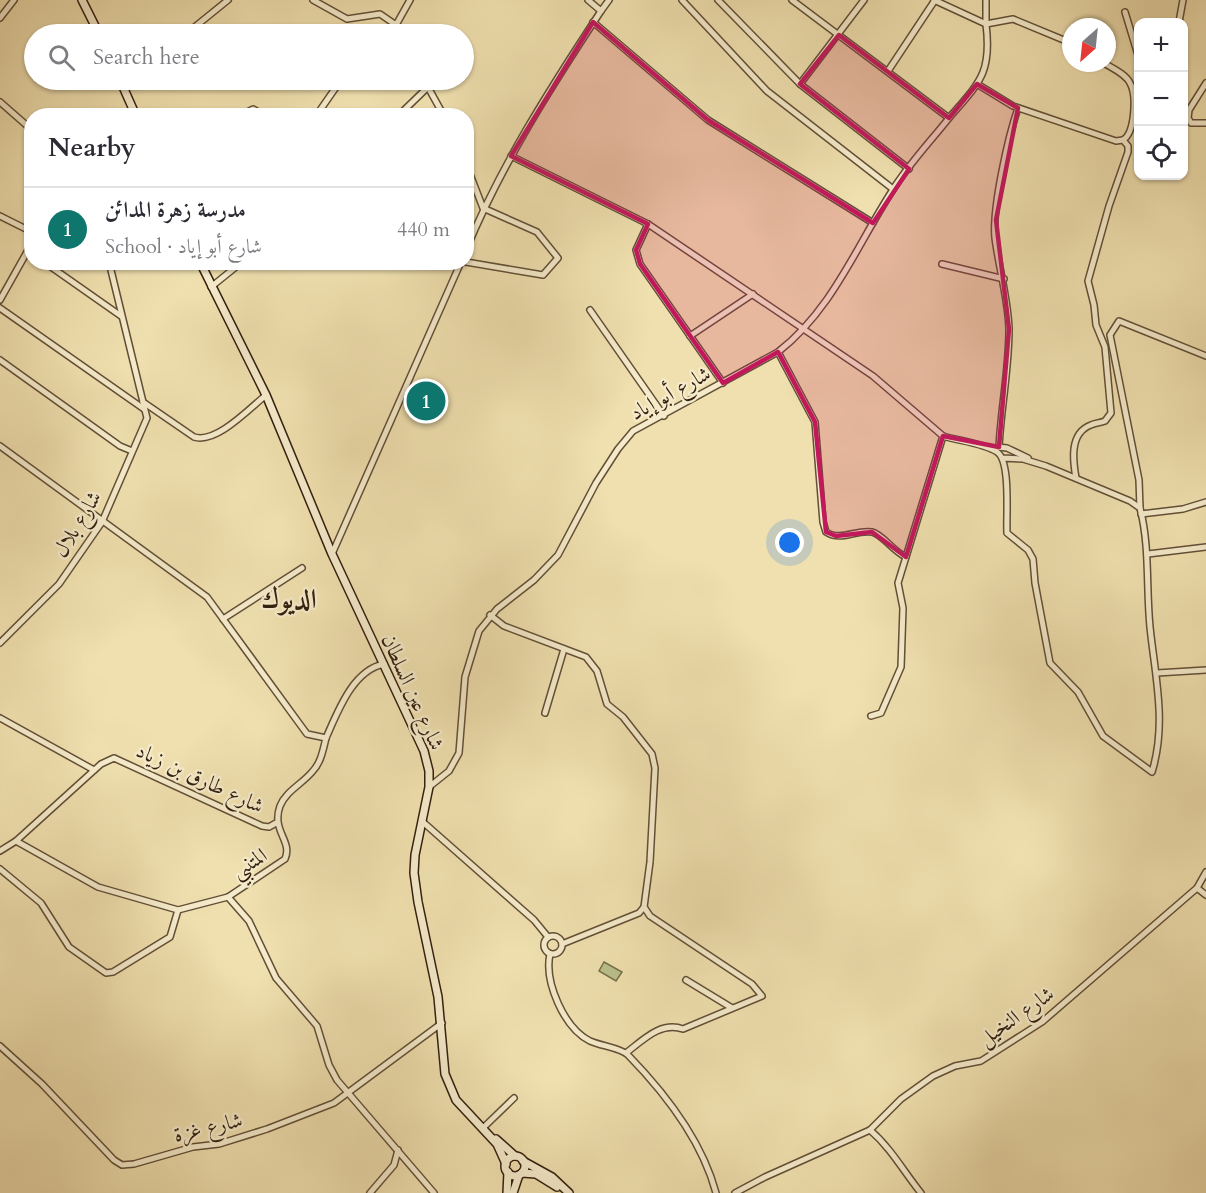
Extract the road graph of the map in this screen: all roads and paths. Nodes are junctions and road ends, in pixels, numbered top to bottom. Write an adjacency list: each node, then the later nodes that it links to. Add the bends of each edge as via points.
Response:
1 (14, 0): 17 (street)
2 (82, 0): 20 (main road)
3 (228, 0): 21 (street)
4 (313, 0): 22 (street, via 347,20 380,14)
5 (410, 0): 23 (street)
6 (588, 0): 15 (street)
7 (609, 0): 15 (street)
8 (682, 0): 52 (street, via 766,91)
9 (718, 0): 31 (street)
10 (792, 0): 25 (street)
11 (864, 0): 25 (street)
12 (934, 0): 24 (street); 28 (street)
13 (986, 0): 24 (street, شارع أبو إياد)
14 (1183, 0): 18 (street)
15 (601, 10): 19 (street)
16 (1125, 12): 27 (street)
17 (0, 18)
18 (1180, 18)
19 (593, 22): 49 (street); 55 (street, via 713,124)
20 (94, 24)
21 (198, 24)
22 (395, 24)
23 (397, 24)
24 (986, 24): 26 (street, via 1013,19); 32 (street, شارع أبو إياد, via 987,64)
25 (839, 35): 28 (street); 31 (street)
26 (1062, 39)
27 (1134, 42)
28 (888, 71): 45 (street)
29 (1116, 71): 38 (street, via 1126,78)
30 (1206, 83): 47 (street, via 1188,118 1191,123)
31 (800, 84): 50 (street)
32 (977, 84): 44 (street); 45 (street, شارع أبو إياد)
33 (125, 90): 40 (main road)
34 (334, 90): 41 (street)
35 (425, 90): 42 (street)
36 (430, 90): 43 (street)
37 (1134, 91): 38 (street)
38 (1132, 93): 48 (street, via 1133,127)
39 (0, 102): 46 (street)
40 (133, 108)
41 (322, 108)
42 (406, 108)
43 (440, 108)
44 (1018, 108): 48 (street); 67 (street, via 1009,137 996,220 995,236)
45 (949, 118): 50 (street, شارع أبو إياد)
46 (24, 123)
47 (1206, 123)
48 (1123, 140): 93 (street, via 1128,152 1088,281 1096,325 1105,347 1111,412 1105,421 1092,424 1079,434 1073,449)
49 (511, 156): 53 (street); 56 (street)
50 (909, 169): 52 (street, شارع أبو إياد)
51 (474, 185): 53 (street)
52 (893, 189): 55 (street, شارع أبو إياد)
53 (483, 208): 58 (street); 60 (street, via 537,232 558,258 543,275)
54 (0, 216): 57 (street)
55 (873, 223): 74 (street, شارع أبو إياد, via 850,266)
56 (648, 224): 69 (street); 75 (street, via 636,255)
57 (24, 228)
58 (474, 230)
59 (24, 262): 70 (street)
60 (474, 263)
61 (942, 264): 67 (street)
62 (55, 270): 73 (street)
63 (111, 270): 73 (street)
64 (204, 270): 68 (main road, شارع عين السلطان)
65 (232, 270): 68 (street)
66 (457, 270): 98 (street)
67 (1004, 279): 88 (street, via 1008,352)
68 (211, 287): 80 (main road, شارع عين السلطان)
69 (753, 294): 74 (street); 75 (street)
70 (0, 300)
71 (0, 308): 82 (street)
72 (590, 310): 84 (street)
73 (122, 317): 81 (street)
74 (806, 329): 76 (street, شارع أبو إياد); 86 (street, via 873,376)
75 (690, 336): 79 (street)
76 (778, 352): 79 (street, شارع أبو إياد); 100 (street, via 814,422 824,528 836,536 876,533 892,550)
77 (1206, 356): 95 (street, via 1119,321 1110,334 1139,480)
78 (0, 360): 90 (street)
79 (723, 382): 84 (street, شارع أبو إياد)
80 (266, 396): 83 (street, via 233,423 205,438 194,436); 98 (main road, شارع عين السلطان)
81 (143, 402): 82 (street); 83 (street)
82 (144, 410): 85 (street)
83 (158, 412): 85 (street)
84 (664, 416): 102 (street, شارع أبو إياد, via 633,431 625,440 596,483 558,555)
85 (147, 418): 90 (street, شارع بلال)
86 (943, 436): 89 (street); 100 (street)
87 (0, 446): 96 (street)
88 (999, 447): 89 (street); 92 (street)
89 (990, 449): 91 (street)
90 (132, 451): 96 (street, شارع بلال)
91 (1002, 458): 92 (street); 108 (street, via 1007,533 1031,554 1050,663 1078,692 1103,736 1152,772 1160,743)
92 (1034, 462): 93 (street)
93 (1076, 478): 95 (street)
94 (1206, 502): 95 (street, via 1183,509)
95 (1140, 511): 99 (street)
96 (102, 522): 103 (street, via 207,597); 104 (street, شارع بلال, via 59,584)
97 (1206, 548): 99 (street)
98 (332, 554): 106 (main road, شارع عين السلطان)
99 (1148, 554): 108 (street, via 1150,626)
100 (906, 557): 110 (street, via 898,583 903,608 901,667 881,713)
101 (302, 568): 103 (street)
102 (490, 615): 105 (street, via 504,626); 114 (street, شارع أبو إياد, via 479,631 467,667 459,753 449,771)
103 (223, 619): 112 (street, via 304,731)
104 (0, 642)
105 (564, 649): 109 (street); 124 (street, via 591,662 607,704 644,741 654,760)
106 (384, 664): 112 (street, شارع طارق بن زياد, via 372,666 360,677); 114 (main road, شارع عين السلطان, via 419,736 429,771)
107 (1206, 670): 108 (street)
108 (1157, 673)
109 (545, 713)
110 (871, 716)
111 (0, 718): 113 (street)
112 (326, 738): 115 (street, شارع طارق بن زياد, via 315,769 282,800)
113 (94, 770): 115 (street, شارع طارق بن زياد, via 106,761 121,759 262,826); 117 (street, شارع طارق بن زياد)
114 (429, 787): 116 (main road, شارع عين السلطان)
115 (276, 823): 123 (street, المتنبي, via 287,848 285,859)
116 (423, 823): 126 (street, via 534,920); 131 (main road, شارع عين السلطان, via 414,873)
117 (16, 841): 118 (street, شارع طارق بن زياد); 125 (street, via 98,887)
118 (0, 851)
119 (0, 869): 125 (street, via 41,903 69,948 106,973 170,937)
120 (1206, 872): 121 (street, شارع النخيل)
121 (1197, 888): 122 (street); 137 (street, شارع النخيل, via 1042,1022 981,1061 933,1076 901,1099)
122 (1206, 895)
123 (228, 897): 125 (street); 134 (street, via 249,921 276,978 318,1026 329,1065)
124 (644, 907): 127 (street); 130 (street, via 650,916 752,984 762,996)
125 (178, 910)
126 (548, 937): 127 (street, via 557,937); 128 (street, via 544,947)
127 (562, 944): 128 (street, via 559,952)
128 (550, 954): 133 (street, via 552,985 573,1028 600,1045)
129 (686, 980): 130 (street)
130 (732, 1008): 133 (street, via 683,1029 675,1026 657,1030)
131 (442, 1023): 134 (street, شارع غزة); 136 (main road, شارع عين السلطان, via 443,1059 450,1087 456,1100)
132 (0, 1046): 134 (street, شارع غزة, via 122,1165 267,1129 334,1103)
133 (626, 1053): 149 (street, via 690,1131 712,1175)
134 (346, 1091): 138 (street)
135 (514, 1098): 136 (street)
136 (483, 1128): 139 (main road, شارع عين السلطان); 141 (main road, شارع عين السلطان)
137 (870, 1130): 150 (street); 151 (street, via 888,1146)
138 (398, 1150): 144 (street, via 394,1165); 145 (street)
139 (515, 1156): 140 (main road); 141 (main road)
140 (523, 1161): 143 (main road, via 525,1167); 148 (main road, via 552,1177)
141 (506, 1164): 142 (main road)
142 (507, 1172): 143 (main road); 146 (main road)
143 (520, 1174): 147 (main road); 148 (main road, via 544,1178)
144 (370, 1193)
145 (434, 1193)
146 (507, 1193)
147 (513, 1193)
148 (567, 1193)
149 (716, 1193)
150 (735, 1193)
151 (921, 1193)

